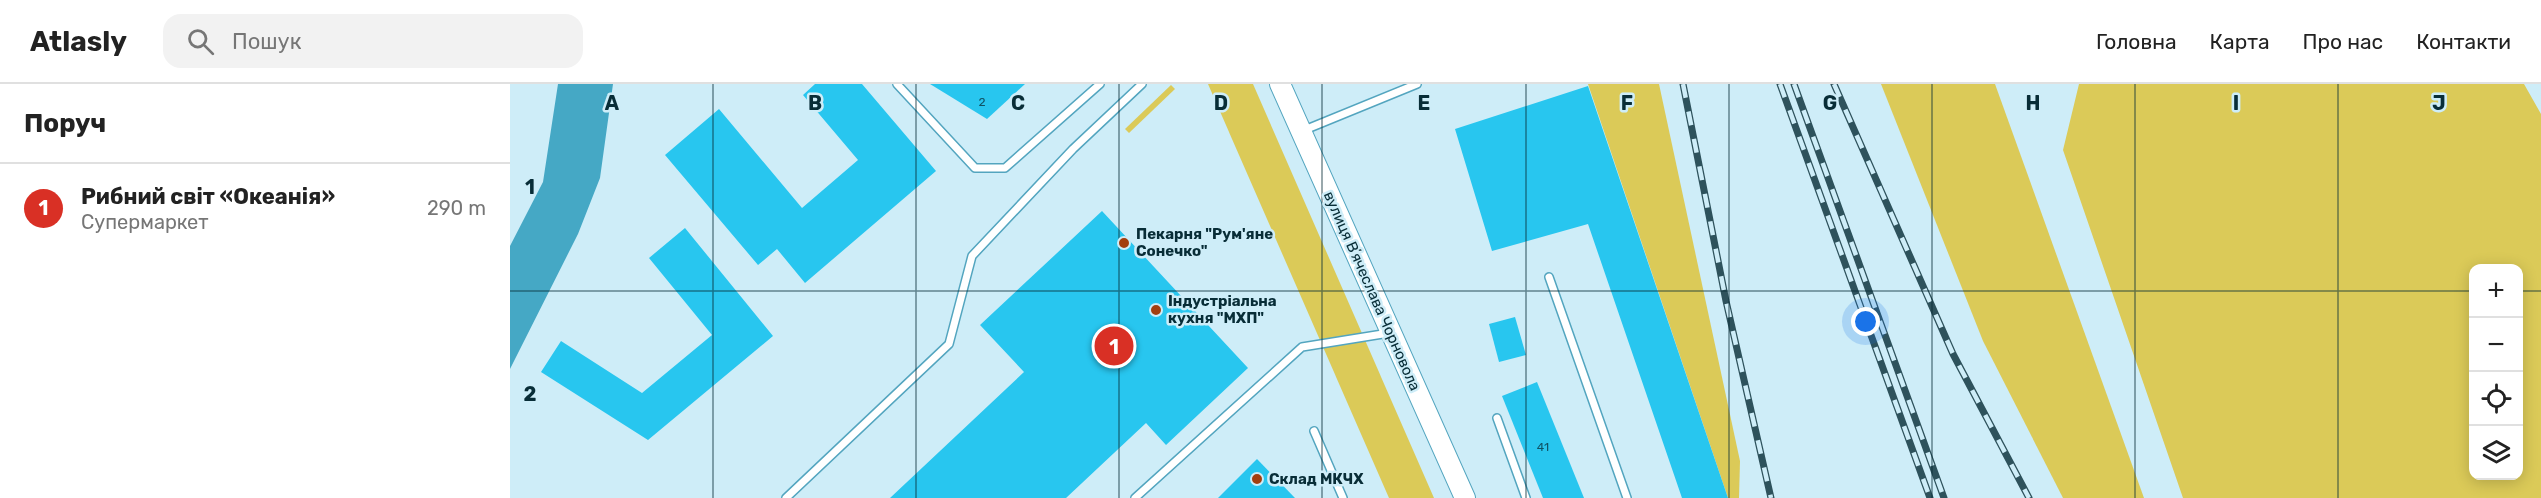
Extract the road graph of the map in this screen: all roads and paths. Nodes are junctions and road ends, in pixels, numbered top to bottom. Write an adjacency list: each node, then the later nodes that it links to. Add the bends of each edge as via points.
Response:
1 (897, 84): 2 (lane, via 975,168 1005,168)
2 (1100, 84)
3 (1142, 84): 11 (lane, via 1073,149 972,256 949,344)
4 (1280, 84): 6 (main road, вулиця Вʼячеслава Чорновола)
5 (1418, 84): 6 (lane)
6 (1300, 132): 8 (main road, вулиця Вʼячеслава Чорновола)
7 (1549, 277): 16 (lane)
8 (1391, 332): 12 (lane, via 1302,346); 14 (main road, вулиця Вʼячеслава Чорновола)
9 (1497, 418): 15 (lane)
10 (1314, 430): 13 (lane)
11 (786, 498)
12 (1135, 498)
13 (1343, 498)
14 (1465, 498)
15 (1526, 498)
16 (1627, 498)

